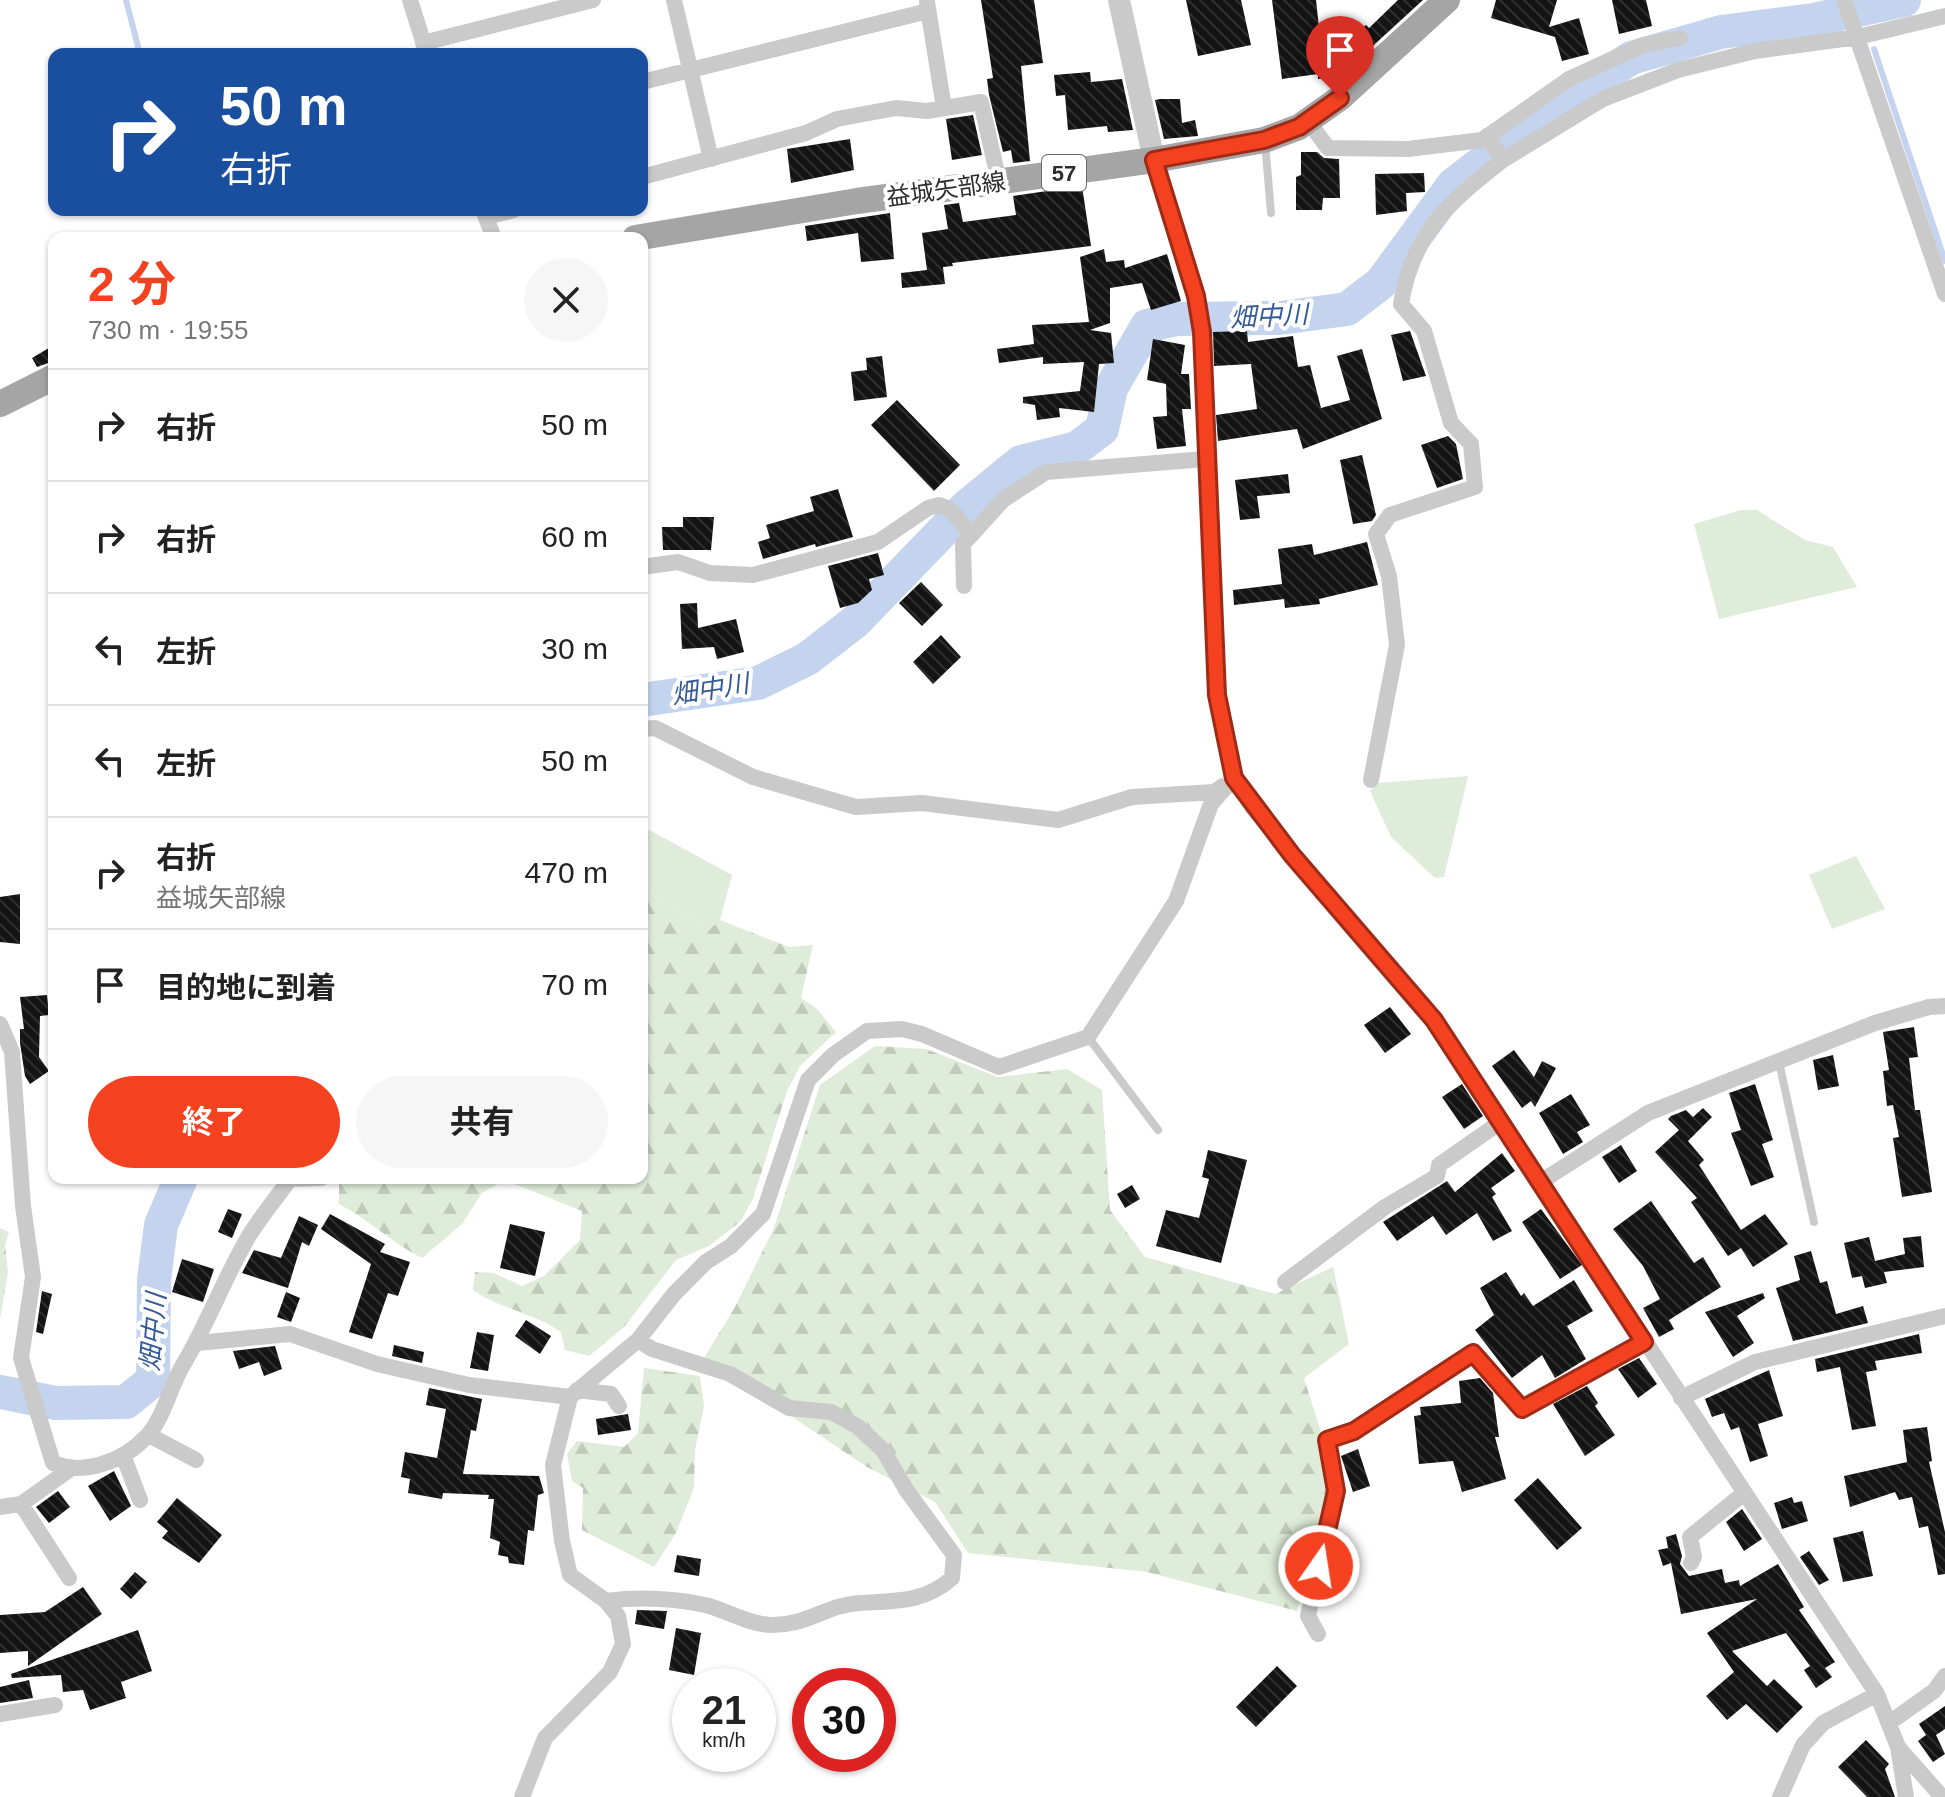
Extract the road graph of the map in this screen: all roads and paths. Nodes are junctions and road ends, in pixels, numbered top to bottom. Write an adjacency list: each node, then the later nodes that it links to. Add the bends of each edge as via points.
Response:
1 (410, 0): 11 (street)
2 (593, 0): 12 (street)
3 (674, 0): 13 (street)
4 (1119, 0): 21 (street)
5 (1447, 0): 16 (main road, 益城矢部線 / 57)
6 (1844, 2): 9 (street)
7 (928, 5): 13 (street); 15 (street)
8 (1945, 16): 9 (street)
9 (1856, 31): 20 (street, via 1678,70 1603,99); 26 (street)
10 (1680, 38): 17 (street, via 1643,45 1569,79)
11 (425, 48)
12 (428, 48)
13 (690, 70): 14 (street); 19 (street)
14 (648, 80)
15 (944, 108): 19 (street, via 896,108 837,119); 23 (street, via 981,102)
16 (1308, 121): 17 (street, via 1328,148 1408,149); 18 (main road, 益城矢部線 / 57)
17 (1488, 138): 20 (street)
18 (1264, 140): 21 (main road, 益城矢部線 / 57); 24 (lane)
19 (711, 159): 22 (street)
20 (1502, 159): 35 (street, via 1432,224 1406,274 1401,304 1424,331 1451,423 1471,444 1475,487 1390,515 1376,534 1389,576 1397,645)
21 (1154, 160): 23 (main road, 益城矢部線 / 57); 29 (street, via 1196,296 1202,332)
22 (648, 175)
23 (999, 182): 25 (main road, 益城矢部線 / 57)
24 (1271, 213)
25 (648, 236)
26 (1945, 294)
27 (48, 380): 28 (main road)
28 (0, 404)
29 (1205, 459): 30 (street, via 1046,472); 34 (street, via 1217,695)
30 (969, 531): 31 (street, via 951,510 939,505 878,542 753,575 710,573 678,562); 32 (street, via 963,544)
31 (648, 566)
32 (964, 586)
33 (648, 729): 34 (street, via 753,777 856,807 922,803 1058,820 1132,797 1214,792)
34 (1234, 778): 38 (street, via 1211,804 1176,901); 40 (street, via 1292,855 1434,1020)
35 (1371, 780)
36 (1945, 1006): 39 (street, via 1875,1023)
37 (0, 1024): 56 (street, via 12,1052 33,1277 21,1358 53,1463)
38 (1088, 1037): 41 (lane); 47 (street, via 999,1067 922,1034 867,1031 808,1080 763,1214 674,1294)
39 (1779, 1062): 42 (street, via 1648,1113); 44 (lane)
40 (1502, 1121): 42 (street); 45 (street, via 1439,1165 1437,1176 1385,1207)
41 (1158, 1130)
42 (1542, 1181): 48 (street)
43 (286, 1184): 49 (street, via 250,1235)
44 (1814, 1222)
45 (1285, 1282)
46 (1945, 1316): 51 (street, via 1755,1362)
47 (638, 1340): 50 (street); 63 (street, via 730,1374 789,1408 831,1412 857,1426 883,1450 954,1555 952,1578 921,1596 889,1604 857,1603 798,1624 765,1625 704,1605 638,1597)
48 (1644, 1342): 51 (street); 64 (street, via 1522,1409 1473,1353 1354,1431 1327,1440 1336,1491 1308,1616)
49 (198, 1343): 50 (street, via 290,1334 377,1364 454,1382); 53 (street)
50 (573, 1394): 52 (street, via 611,1394); 63 (street, via 553,1465 562,1541 570,1575)
51 (1681, 1398): 57 (street)
52 (619, 1406)
53 (149, 1435): 54 (street); 55 (street)
54 (123, 1455): 56 (street); 58 (street)
55 (196, 1460)
56 (69, 1470): 59 (street)
57 (1743, 1494): 61 (street, via 1690,1537); 66 (street)
58 (140, 1500)
59 (21, 1504): 60 (street); 62 (street)
60 (0, 1507)
61 (1691, 1563)
62 (69, 1578)
63 (606, 1601): 71 (street, via 618,1616 623,1644 610,1672 545,1738)
64 (1318, 1634)
65 (1945, 1676): 69 (street, via 1934,1691)
66 (1877, 1694): 69 (street); 72 (street, via 1823,1723 1803,1745)
67 (55, 1705): 68 (street)
68 (0, 1714)
69 (1889, 1723): 70 (street)
70 (1898, 1747): 73 (street); 74 (street)
71 (522, 1797)
72 (1780, 1797)
73 (1906, 1797)
74 (1942, 1797)

